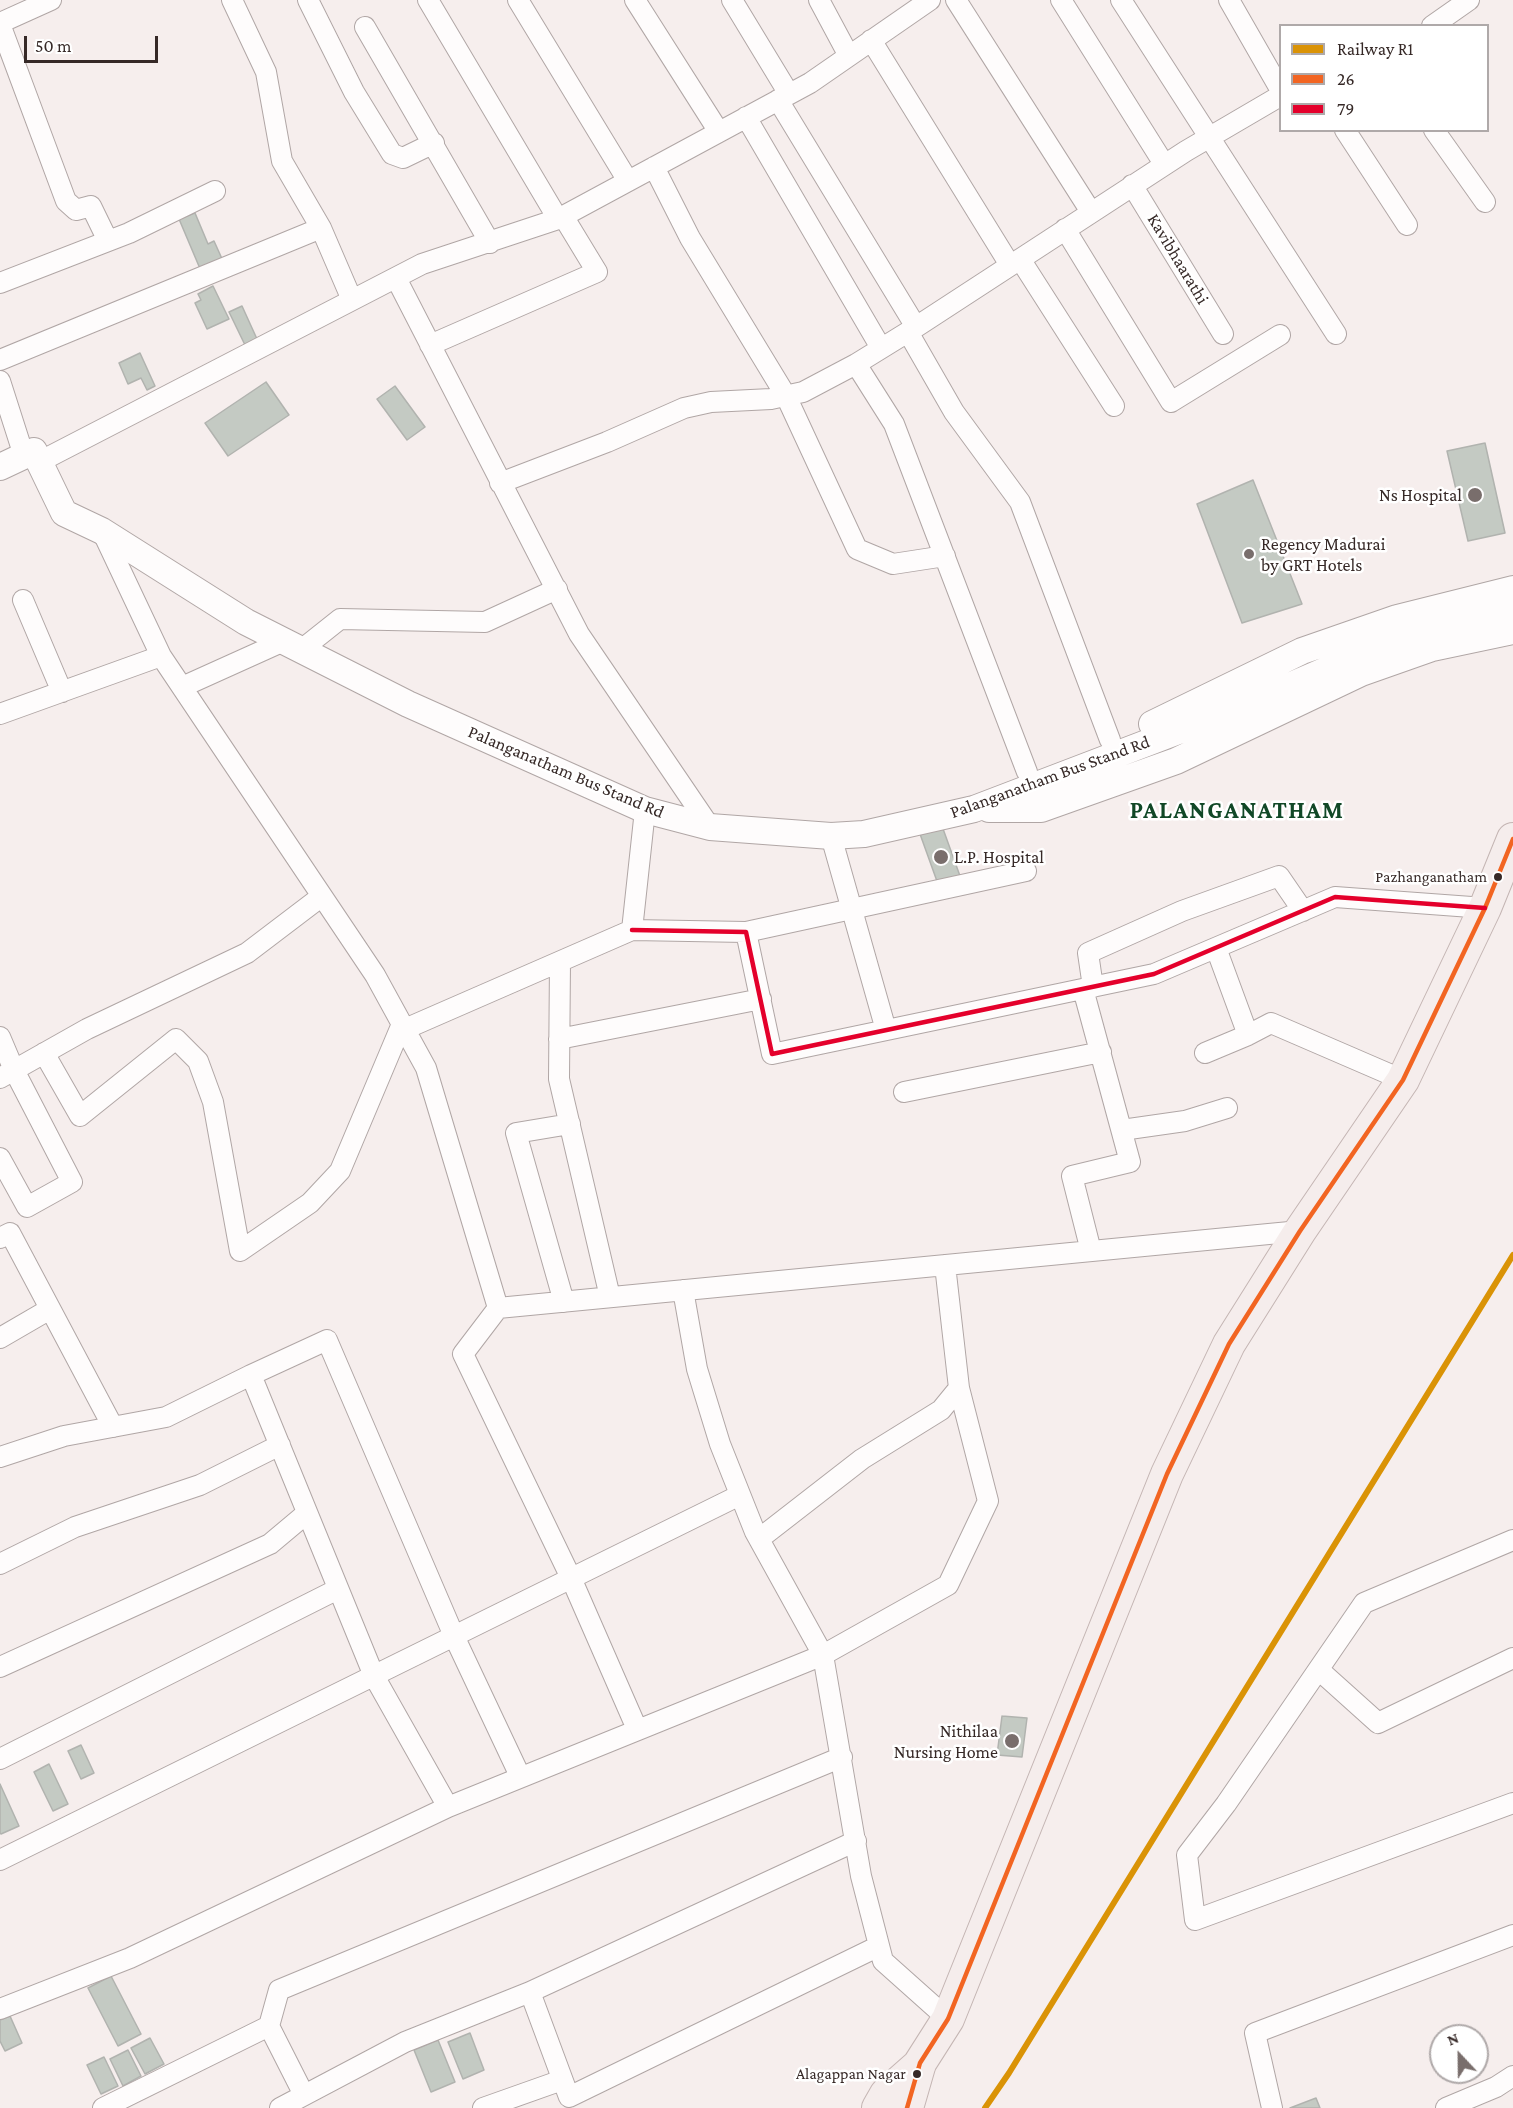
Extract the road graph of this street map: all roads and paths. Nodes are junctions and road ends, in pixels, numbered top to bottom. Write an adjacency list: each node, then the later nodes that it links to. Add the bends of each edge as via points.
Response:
1 (51, 0): 15 (street)
2 (232, 0): 38 (street, via 266,72 282,161)
3 (308, 0): 28 (street, via 354,92 392,154 403,158)
4 (428, 0): 36 (street)
5 (518, 0): 31 (street)
6 (635, 0): 24 (street)
7 (732, 0): 21 (street)
8 (819, 0): 19 (street)
9 (956, 0): 35 (street)
10 (1061, 0): 29 (street)
11 (1121, 0): 27 (street)
12 (1229, 0): 20 (street)
13 (1469, 0): 16 (street)
14 (925, 1): 18 (street)
15 (0, 23): 40 (street, via 66,201 76,210 90,206)
16 (1435, 24)
17 (365, 27): 28 (street)
18 (871, 40): 19 (street); 42 (street)
19 (849, 56): 21 (street)
20 (1279, 86)
21 (784, 97): 23 (street); 46 (street)
22 (1279, 97): 27 (street)
23 (746, 117): 24 (street); 51 (street)
24 (719, 132): 30 (street)
25 (1346, 132): 37 (street)
26 (1435, 132): 34 (street)
27 (1209, 137): 29 (street); 48 (street)
28 (434, 142): 41 (street)
29 (1164, 164): 32 (street)
30 (654, 166): 31 (street); 55 (street, via 690,238)
31 (628, 181): 36 (street)
32 (1132, 185): 35 (street); 47 (street, Kavibhaarathi)
33 (215, 191): 40 (street)
34 (1485, 202)
35 (1091, 212): 39 (street)
36 (560, 218): 41 (street); 50 (street, via 597,272)
37 (1407, 225)
38 (321, 228): 45 (street); 52 (street)
39 (1065, 229): 42 (street); 49 (street, via 1171,402)
40 (108, 242): 44 (street)
41 (490, 243): 43 (street, via 422,264)
42 (1015, 262): 46 (street); 56 (street)
43 (396, 278): 45 (street); 50 (street)
44 (0, 283)
45 (352, 300): 57 (street)
46 (912, 329): 51 (street); 72 (street, via 954,412 1020,502)
47 (1223, 334)
48 (1336, 334)
49 (1280, 335)
50 (430, 345): 59 (street)
51 (881, 348): 53 (street)
52 (0, 360)
53 (856, 364): 55 (street, via 803,392); 61 (street, via 894,424)
54 (0, 381): 57 (street)
55 (786, 396): 59 (street, via 684,408); 61 (street, via 857,549 893,564)
56 (1114, 406)
57 (32, 459): 58 (street); 60 (street, Palanganatham Bus Stand Rd, via 64,513)
58 (0, 467)
59 (500, 483): 62 (street)
60 (102, 531): 67 (street, Palanganatham Bus Stand Rd, via 246,622); 68 (street)
61 (945, 556): 73 (street)
62 (557, 589): 67 (street, via 485,622 340,619); 76 (street, via 579,634)
63 (1513, 589): 72 (street, via 1397,618 1302,651 1160,721)
64 (23, 600): 70 (street)
65 (1513, 612): 74 (street, Palanganatham Bus Stand Rd, via 1407,634 1241,707)
66 (1513, 631): 74 (street, via 1432,648 1361,673 1176,761 1041,809)
67 (292, 645): 69 (street); 75 (street, Palanganatham Bus Stand Rd, via 408,704)
68 (161, 656): 69 (street); 70 (street)
69 (182, 687): 80 (street)
70 (62, 692): 71 (street)
71 (0, 714)
72 (1110, 740): 73 (street)
73 (1028, 772): 74 (street)
74 (974, 809): 77 (street, Palanganatham Bus Stand Rd, via 864,834)
75 (645, 810): 76 (street, Palanganatham Bus Stand Rd); 84 (street)
76 (710, 827): 77 (street, Palanganatham Bus Stand Rd)
77 (831, 836): 82 (street)
78 (1513, 839): 81 (main road)
79 (1026, 871): 82 (street)
80 (322, 896): 90 (street, via 375,975); 96 (street, via 247,953)
81 (1485, 908): 83 (street, via 1335,897); 99 (main road)
82 (853, 909): 85 (street); 91 (street)
83 (1302, 911): 86 (street); 88 (street, via 1279,876 1182,911 1088,952)
84 (632, 930): 85 (street); 87 (street)
85 (746, 932): 89 (street)
86 (1216, 948): 88 (street, via 1154,974); 92 (street)
87 (560, 962): 90 (street); 94 (street)
88 (1088, 988): 91 (street); 95 (street)
89 (761, 999): 91 (street, via 772,1054); 94 (street)
90 (403, 1026): 96 (street, via 340,1171 310,1203 240,1251 213,1102 198,1061 176,1040 80,1116); 112 (street, via 426,1068)
91 (886, 1030)
92 (1248, 1035): 97 (street); 99 (street, via 1271,1023)
93 (0, 1037): 98 (street)
94 (559, 1039): 102 (street, via 559,1079)
95 (1101, 1052): 100 (street); 103 (street)
96 (44, 1053): 98 (street)
97 (1205, 1053)
98 (7, 1074): 104 (street, via 72,1182 27,1207)
99 (1403, 1080): 105 (main road)
100 (904, 1092)
101 (1227, 1108): 103 (street, via 1185,1121)
102 (570, 1124): 110 (street); 111 (street, via 516,1133)
103 (1122, 1130): 107 (street, via 1130,1162 1072,1176)
104 (0, 1158)
105 (1300, 1231): 107 (street); 145 (main road, via 1229,1344 1167,1474)
106 (0, 1238): 113 (street, via 10,1233)
107 (1091, 1251): 108 (street)
108 (945, 1265): 109 (street); 116 (street)
109 (683, 1290): 110 (street); 120 (street, via 698,1369)
110 (610, 1297): 111 (street)
111 (564, 1302): 112 (street)
112 (498, 1308): 125 (street, via 463,1354)
113 (50, 1309): 114 (street); 117 (street)
114 (0, 1338)
115 (251, 1375): 117 (street, via 166,1417); 118 (street); 127 (street, via 327,1340)
116 (959, 1388): 122 (street, via 941,1410 862,1459); 128 (street, via 988,1501 948,1585)
117 (113, 1427): 119 (street, via 64,1436)
118 (280, 1445): 121 (street); 124 (street, via 200,1485 75,1527)
119 (0, 1457)
120 (740, 1495): 122 (street); 125 (street)
121 (308, 1513): 126 (street); 130 (street, via 270,1544)
122 (759, 1539): 128 (street)
123 (1513, 1540): 131 (street, via 1364,1603)
124 (0, 1564)
125 (571, 1578): 127 (street); 133 (street)
126 (338, 1589): 132 (street); 135 (street)
127 (454, 1636): 132 (street); 136 (street)
128 (823, 1655): 133 (street); 134 (street)
129 (1513, 1658): 131 (street, via 1378,1723)
130 (0, 1667)
131 (1319, 1670): 137 (street, via 1187,1856 1195,1920)
132 (374, 1676): 138 (street); 140 (street)
133 (637, 1729): 136 (street)
134 (842, 1757): 139 (street); 146 (street, via 279,1990)
135 (0, 1759)
136 (520, 1776): 138 (street)
137 (1513, 1803)
138 (448, 1807): 144 (street, via 130,1958)
139 (856, 1841): 142 (street); 143 (street)
140 (0, 1860)
141 (1513, 1935): 156 (street, via 1255,2033)
142 (879, 1946): 145 (street, via 883,1961); 149 (street, via 569,2097)
143 (530, 1992): 149 (street); 150 (street, via 405,2042)
144 (0, 2009)
145 (948, 2019): 147 (main road)
146 (269, 2026): 150 (street); 151 (street)
147 (921, 2063): 154 (main road, via 886,2094); 155 (main road)
148 (1513, 2076): 157 (street)
149 (562, 2080): 153 (street)
150 (304, 2095): 152 (street)
151 (103, 2108)
152 (280, 2108)
153 (483, 2108)
154 (878, 2108)
155 (907, 2108)
156 (1272, 2108)
157 (1446, 2108)

